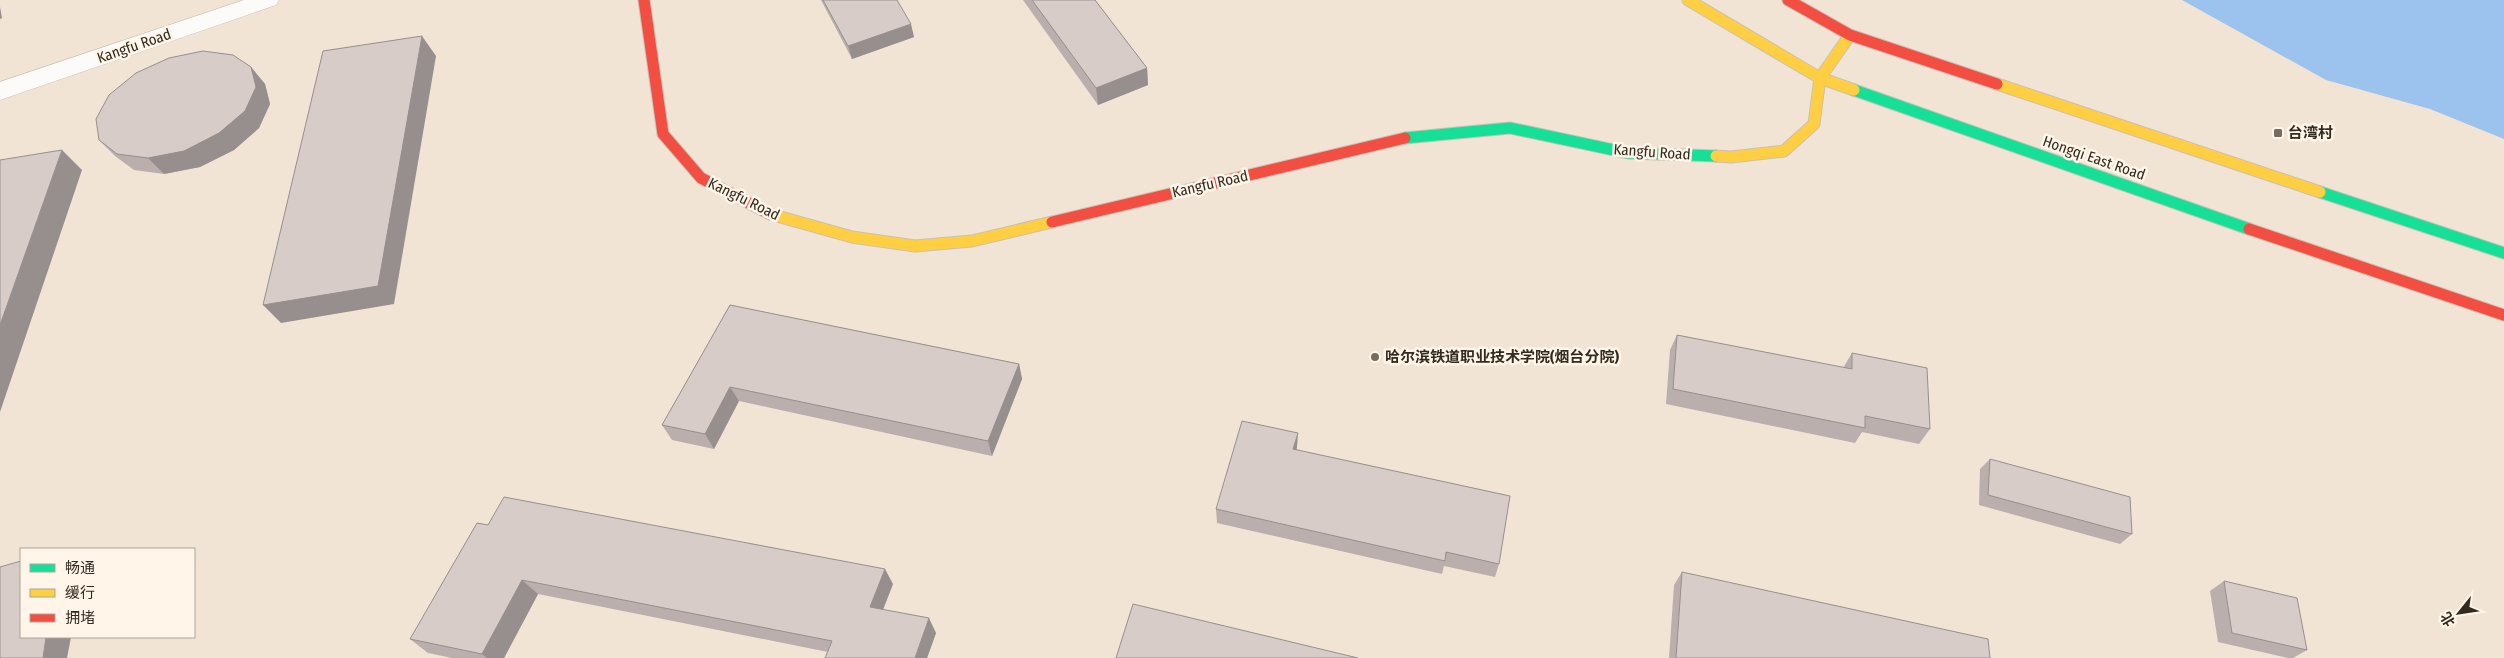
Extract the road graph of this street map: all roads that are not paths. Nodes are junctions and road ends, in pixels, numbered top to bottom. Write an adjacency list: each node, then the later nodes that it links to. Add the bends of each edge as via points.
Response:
1 (268, 0): 7 (street, Kangfu Road)
2 (644, 0): 6 (street, Kangfu Road, via 663,134 701,178 777,217 852,237 915,246 972,241 1399,139 1510,128 1628,154 1731,157 1784,151 1814,124)
3 (1688, 0): 6 (street, Hongqi East Road)
4 (1788, 0): 5 (street)
5 (1850, 35): 6 (street, Kangfu Road); 8 (street)
6 (1820, 78): 9 (street, Hongqi East Road)
7 (0, 91)
8 (2504, 253)
9 (2504, 315)

